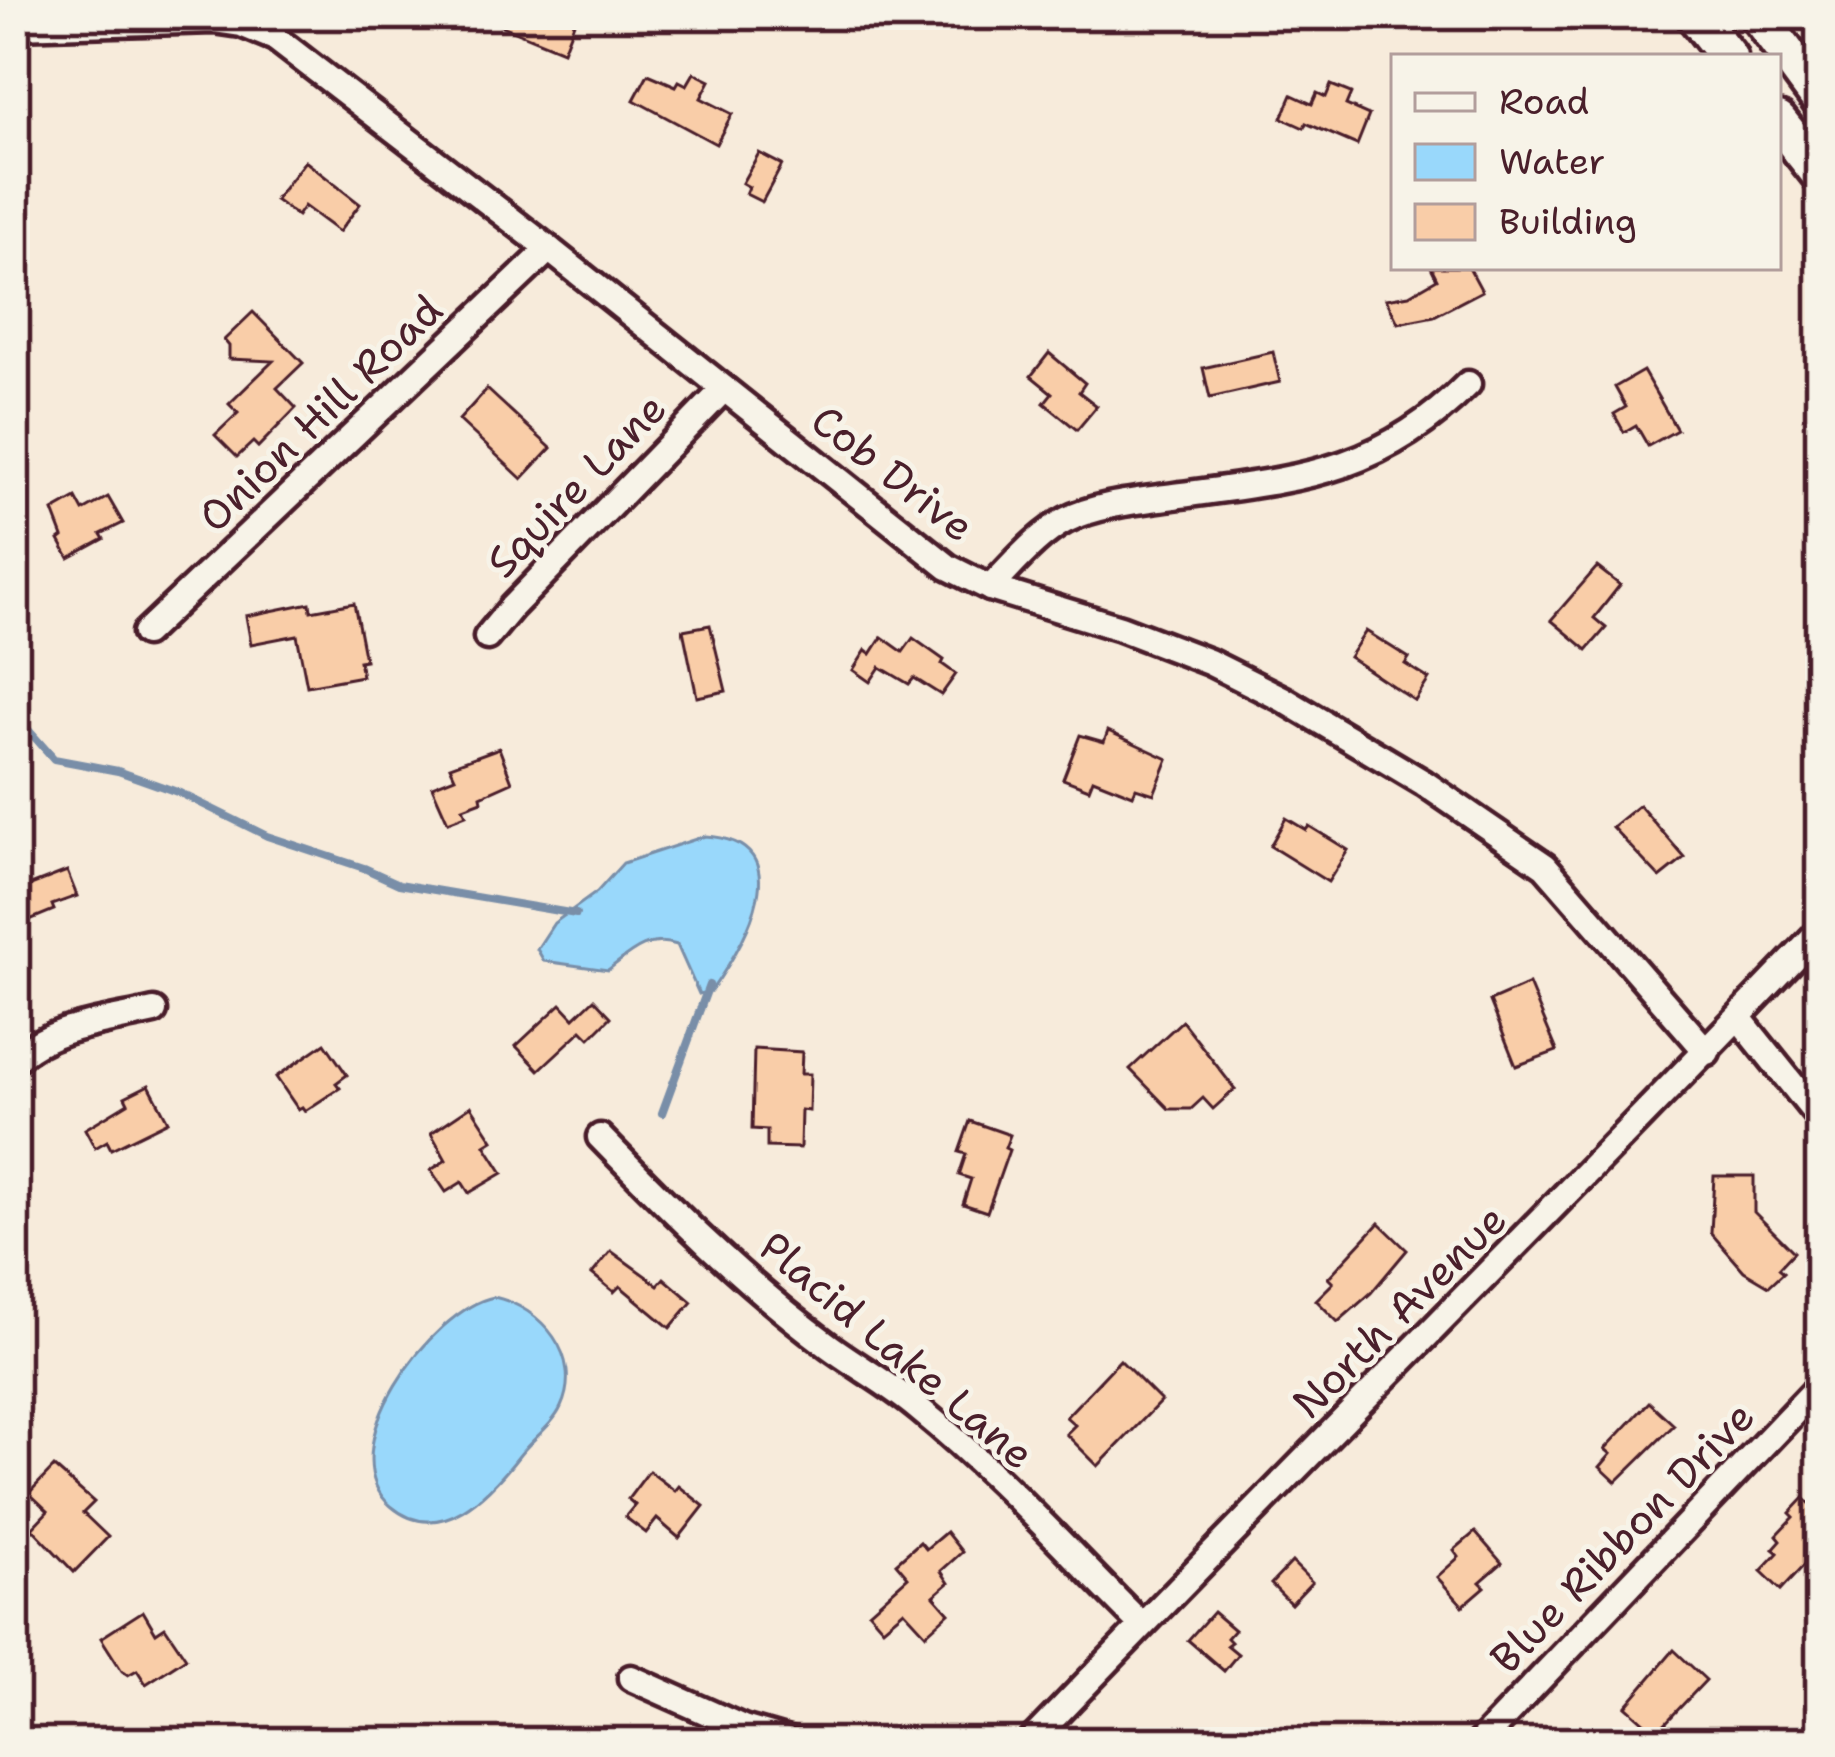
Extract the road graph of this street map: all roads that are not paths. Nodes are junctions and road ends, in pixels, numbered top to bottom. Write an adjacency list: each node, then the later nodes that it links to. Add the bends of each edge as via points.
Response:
1 (1695, 15): 4 (highway)
2 (1758, 15): 5 (highway)
3 (15, 26): 8 (street, Cob Drive, via 190,20 252,27 313,64)
4 (1726, 54)
5 (1820, 99)
6 (1781, 125): 7 (highway)
7 (1820, 173)
8 (549, 249): 10 (street, Cob Drive); 12 (street, Onion Hill Road)
9 (1468, 384): 11 (street, via 1376,454 1343,467 1069,519)
10 (724, 389): 11 (street, Cob Drive, via 916,545); 13 (street, Squire Lane)
11 (990, 588): 17 (street, Cob Drive, via 1209,662 1480,819 1557,876)
12 (145, 633)
13 (487, 638)
14 (1820, 931): 16 (street, North Avenue)
15 (154, 1011): 18 (street, via 53,1035)
16 (1739, 1018): 17 (street, North Avenue); 19 (street)
17 (1707, 1052): 22 (street, North Avenue)
18 (15, 1060)
19 (1820, 1119)
20 (600, 1137): 22 (street, Placid Lake Lane, via 769,1298 934,1422)
21 (1820, 1384): 26 (street, Blue Ribbon Drive)
22 (1142, 1625): 25 (street, North Avenue)
23 (631, 1678): 24 (street)
24 (792, 1742)
25 (1030, 1742)
26 (1480, 1742)

